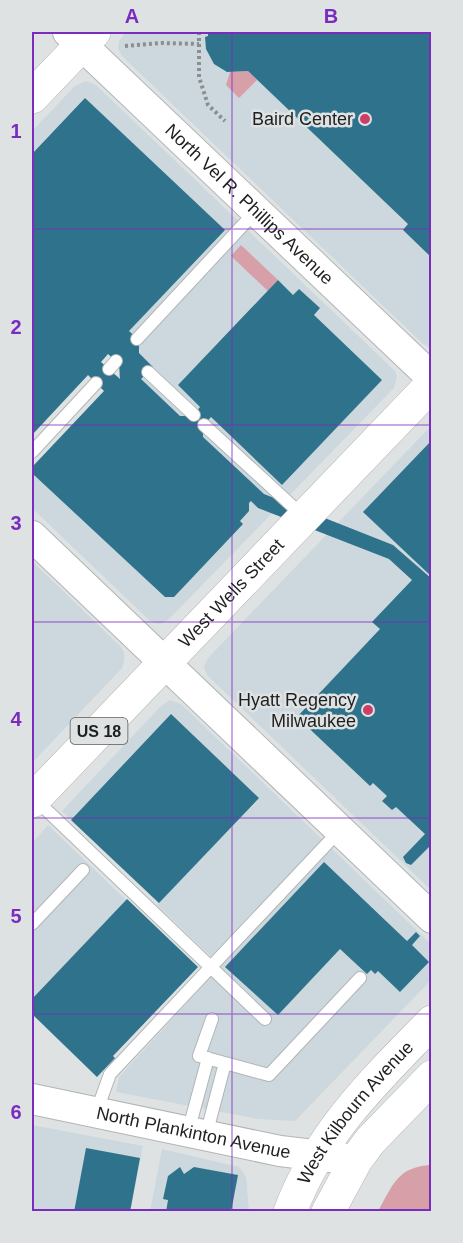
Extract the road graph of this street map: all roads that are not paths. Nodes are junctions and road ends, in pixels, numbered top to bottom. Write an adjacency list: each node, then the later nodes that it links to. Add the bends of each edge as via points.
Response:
1 (81, 36): 2 (main road); 3 (street, North Vel R. Phillips Avenue)
2 (32, 97)
3 (256, 211): 4 (lane); 6 (street, North Vel R. Phillips Avenue)
4 (137, 339)
5 (148, 372): 9 (lane)
6 (432, 378)
7 (96, 383): 11 (lane)
8 (432, 384): 12 (main road, West Wells Street / US 18)
9 (194, 415)
10 (204, 425): 12 (lane)
11 (32, 452)
12 (304, 517): 14 (main road, West Wells Street / US 18)
13 (32, 536): 14 (street)
14 (164, 663): 15 (main road, West Wells Street / US 18); 16 (street)
15 (32, 799): 20 (lane)
16 (340, 830): 18 (street); 20 (lane)
17 (83, 870): 19 (lane)
18 (432, 918)
19 (32, 924)
20 (211, 967): 23 (lane); 31 (lane, via 110,1074)
21 (360, 978): 26 (lane, via 269,1075)
22 (212, 1019): 25 (lane, via 199,1056)
23 (265, 1019)
24 (432, 1022): 33 (main road, West Kilbourn Avenue, via 349,1110)
25 (208, 1058): 26 (lane); 32 (lane)
26 (225, 1063): 32 (lane)
27 (32, 1076): 30 (street)
28 (432, 1077): 34 (main road, West Kilbourn Avenue)
29 (32, 1099): 30 (street, North Plankinton Avenue)
30 (61, 1104): 31 (street, North Plankinton Avenue)
31 (96, 1113): 32 (street, North Plankinton Avenue)
32 (197, 1134): 33 (street, North Plankinton Avenue)
33 (318, 1155): 34 (street, North Plankinton Avenue); 35 (main road, West Kilbourn Avenue)
34 (356, 1160): 36 (main road, West Kilbourn Avenue)
35 (290, 1212)
36 (328, 1212)

